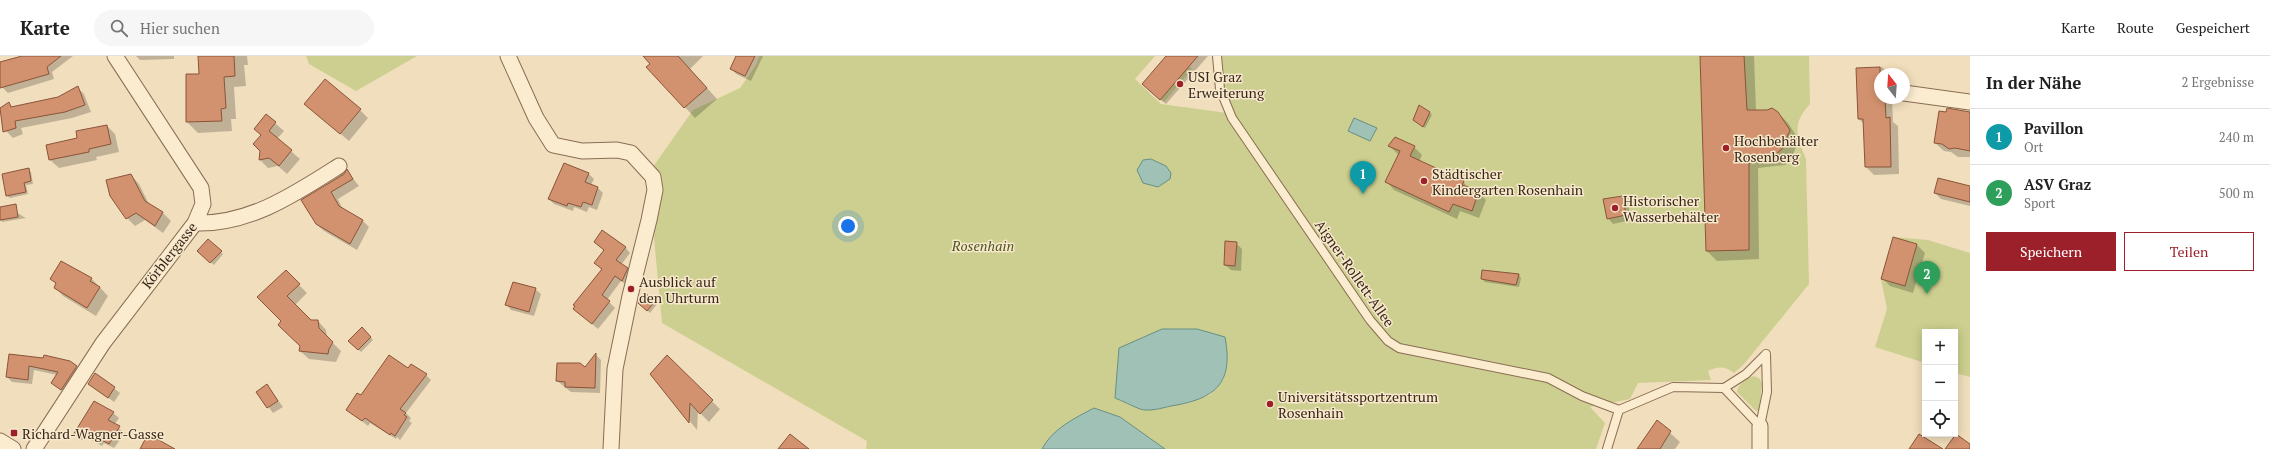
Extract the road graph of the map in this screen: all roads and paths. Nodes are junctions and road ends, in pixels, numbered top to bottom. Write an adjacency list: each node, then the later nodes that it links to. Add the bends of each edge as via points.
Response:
1 (115, 56): 7 (street, Körblergasse, via 201,188 203,204)
2 (508, 56): 14 (street, via 536,118 553,145 582,151 617,150 631,153 653,177 655,190 615,369)
3 (1217, 56): 9 (lane, Aigner-Rollett-Allee, via 1220,89 1232,118 1370,320 1388,341 1399,348 1548,378 1582,396)
4 (1910, 94): 5 (street)
5 (1970, 102)
6 (338, 166): 7 (street, via 305,188 256,212 230,221)
7 (195, 223): 13 (street, Körblergasse, via 103,343)
8 (1724, 388): 9 (lane, via 1673,388); 10 (lane); 10 (lane, via 1746,374 1766,354 1767,392)
9 (1619, 410): 15 (lane)
10 (1760, 426): 16 (street)
11 (0, 441): 12 (street)
12 (13, 449)
13 (34, 449)
14 (611, 449)
15 (1607, 449)
16 (1760, 449)

